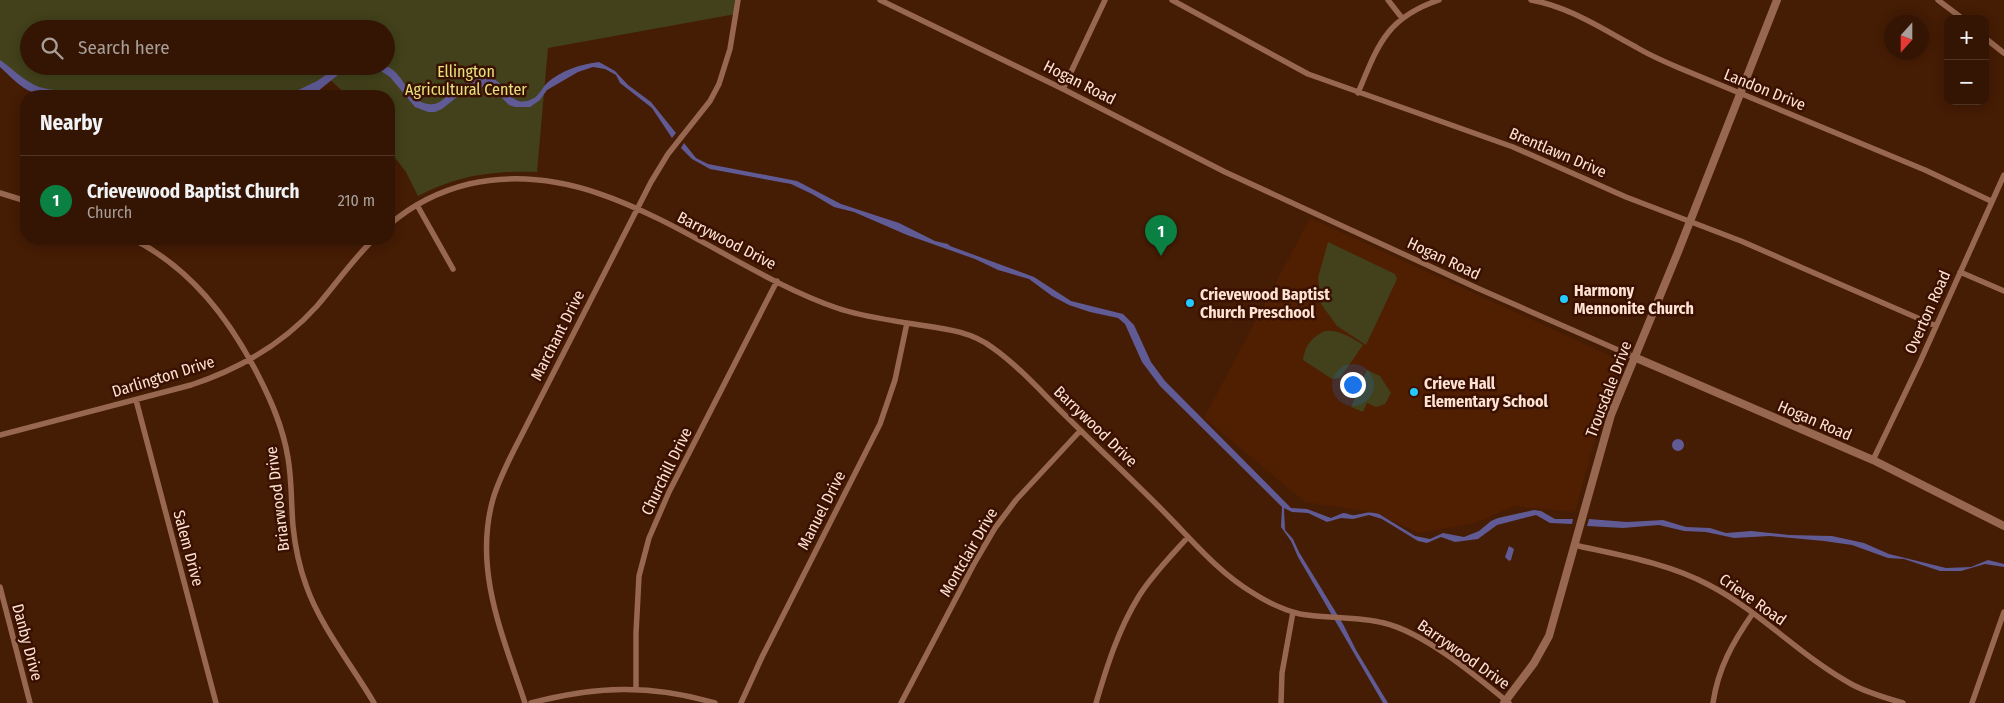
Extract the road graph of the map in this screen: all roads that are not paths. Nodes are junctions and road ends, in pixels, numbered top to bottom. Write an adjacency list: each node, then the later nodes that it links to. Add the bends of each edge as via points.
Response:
1 (738, 0): 22 (street, Marchant Drive, via 730,50 719,84 665,159)
2 (880, 0): 14 (street, Hogan Road)
3 (1105, 0): 14 (street)
4 (1172, 0): 15 (street, Brentlawn Drive, via 1295,68)
5 (1388, 0): 11 (street)
6 (1439, 0): 11 (street)
7 (1531, 0): 16 (street, Landon Drive, via 1576,14 1645,52)
8 (1777, 0): 16 (street, Trousdale Drive)
9 (1938, 0): 10 (street)
10 (1958, 15)
11 (1402, 18): 15 (street, via 1378,46)
12 (1989, 41): 13 (street)
13 (2004, 53)
14 (1062, 89): 33 (street, Hogan Road, via 1225,172)
15 (1358, 93): 24 (street, Brentlawn Drive, via 1513,147 1626,197)
16 (1739, 94): 20 (street, Landon Drive); 24 (street, Trousdale Drive)
17 (2004, 175): 20 (street, Overton Road)
18 (0, 193): 19 (street)
19 (20, 199)
20 (1991, 200): 28 (street, Overton Road)
21 (417, 205): 22 (street, via 463,186 510,179 572,186); 23 (street); 27 (street)
22 (636, 209): 29 (street, Barrywood Drive); 51 (street, Marchant Drive, via 506,468 491,509 486,550 489,583 497,620)
23 (395, 221)
24 (1690, 221): 32 (street, Brentlawn Drive); 33 (street, Trousdale Drive)
25 (143, 245): 34 (street, Briarwood Drive, via 168,260 197,286 223,315)
26 (369, 245): 34 (street, Darlington Drive, via 315,308 280,341)
27 (453, 269)
28 (1960, 272): 30 (street); 32 (street, Overton Road)
29 (777, 281): 31 (street, Barrywood Drive, via 835,308); 46 (street, Churchill Drive, via 669,492 649,538 640,568)
30 (2004, 291)
31 (908, 323): 36 (street, Barrywood Drive, via 966,333 983,341 1012,363); 54 (street, Manuel Drive, via 895,380 880,424)
32 (1936, 326): 38 (street, Overton Road)
33 (1634, 357): 38 (street, Hogan Road); 41 (street, Trousdale Drive, via 1611,414)
34 (250, 360): 35 (street, Darlington Drive, via 210,378); 50 (street, Briarwood Drive, via 285,438 295,543 306,587 320,616)
35 (136, 400): 37 (street, Darlington Drive); 49 (street, Salem Drive)
36 (1080, 431): 40 (street, Barrywood Drive); 55 (street, Montclair Drive, via 1016,500 995,528)
37 (0, 435)
38 (1873, 460): 39 (street, Hogan Road)
39 (2004, 526)
40 (1188, 537): 43 (street, Barrywood Drive, via 1237,583 1260,598); 56 (street, via 1134,604 1110,656)
41 (1574, 545): 45 (street, Crieve Road, via 1682,573 1709,585); 47 (street, Trousdale Drive, via 1547,639)
42 (0, 587): 48 (street, Danby Drive)
43 (1293, 612): 47 (street, Barrywood Drive, via 1387,623 1419,637); 57 (street)
44 (2004, 612): 60 (street)
45 (1753, 613): 58 (street, via 1724,660); 59 (street, Crieve Road, via 1842,679)
46 (636, 689): 52 (street, via 577,692); 53 (street, via 681,694)
47 (1506, 702)
48 (30, 703)
49 (216, 703)
50 (374, 703)
51 (525, 703)
52 (531, 703)
53 (716, 703)
54 (741, 703)
55 (901, 703)
56 (1096, 703)
57 (1280, 703)
58 (1713, 703)
59 (1903, 703)
60 (1972, 703)

